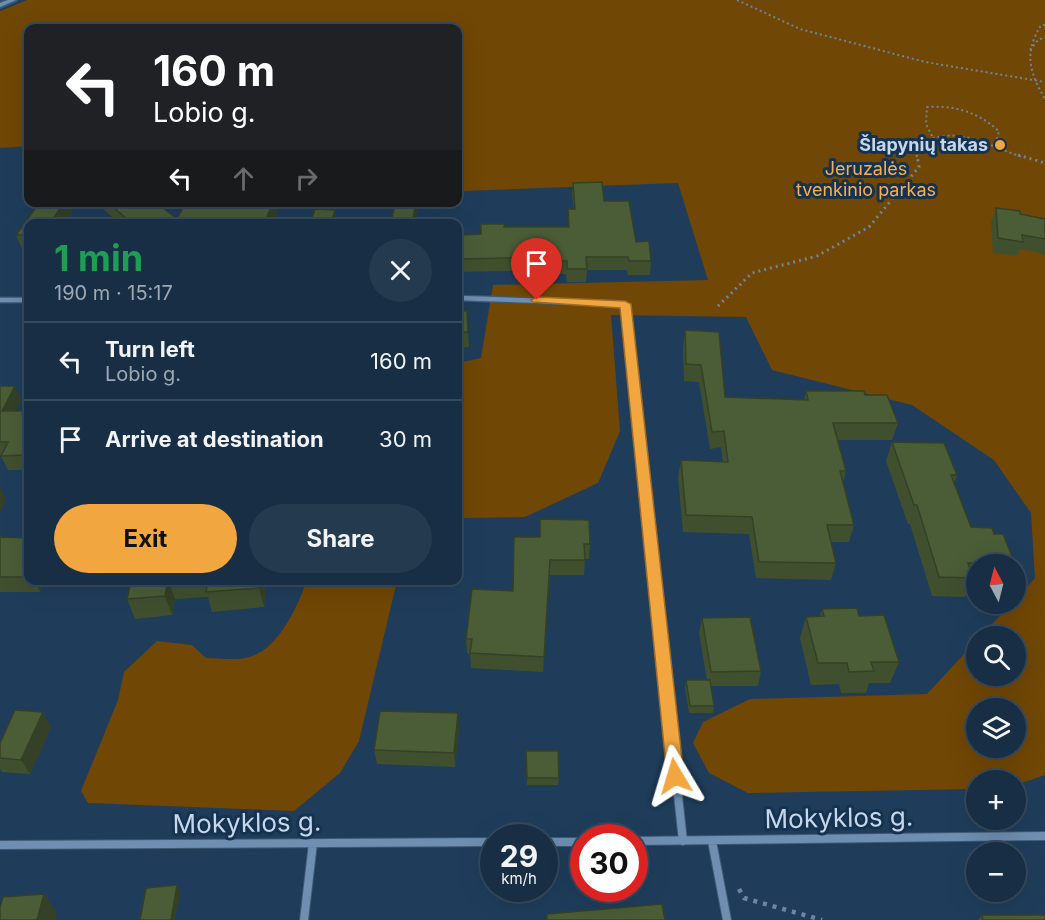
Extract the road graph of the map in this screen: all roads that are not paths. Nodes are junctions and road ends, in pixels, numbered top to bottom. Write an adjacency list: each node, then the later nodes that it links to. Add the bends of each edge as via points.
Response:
1 (13, 0): 2 (street)
2 (0, 5)
3 (462, 298): 7 (street, via 625,304)
4 (0, 300): 5 (street)
5 (24, 300)
6 (1045, 836): 8 (street, Mokyklos g.)
7 (683, 841): 8 (street, Mokyklos g.); 10 (street, Mokyklos g.)
8 (712, 841): 14 (street)
9 (480, 842): 11 (street, Mokyklos g.)
10 (648, 842)
11 (313, 843): 12 (street, Mokyklos g.); 13 (street)
12 (0, 845)
13 (304, 920)
14 (727, 920)

